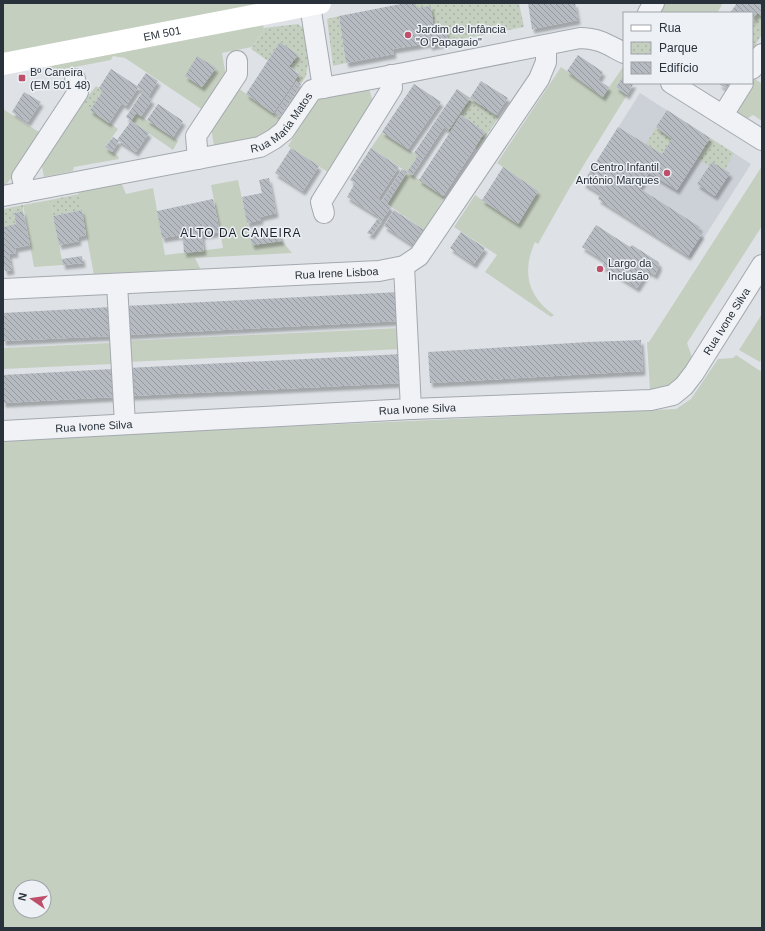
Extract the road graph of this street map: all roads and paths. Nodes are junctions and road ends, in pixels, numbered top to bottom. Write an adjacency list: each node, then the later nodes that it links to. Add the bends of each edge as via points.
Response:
1 (654, 3): 3 (street)
2 (315, 4): 8 (main road, EM 501 / EM 501); 14 (street)
3 (649, 12)
4 (546, 45): 5 (street, Rua Maria Matos, via 590,38); 10 (street, Rua Maria Matos); 22 (street, Rua Irene Lisboa, via 546,62 539,79 419,256)
5 (623, 52)
6 (762, 54): 9 (street)
7 (237, 61): 17 (street, via 237,74 196,136)
8 (3, 64)
9 (753, 68)
10 (391, 76): 14 (street, Rua Maria Matos); 20 (street, via 392,88 321,202)
11 (76, 79): 18 (street, via 78,92 22,178)
12 (674, 84): 15 (street)
13 (742, 84): 15 (street)
14 (323, 88): 17 (street, Rua Maria Matos, via 312,90 284,131 260,147)
15 (723, 115): 16 (street)
16 (762, 140)
17 (198, 159): 18 (street, Rua Maria Matos)
18 (26, 192): 19 (street, Rua Maria Matos)
19 (3, 196)
20 (324, 213)
21 (762, 265): 25 (street, Rua Ivone Silva, via 694,373 673,395 651,400)
22 (404, 266): 23 (street, Rua Irene Lisboa, via 379,271); 25 (street)
23 (117, 284): 24 (street, Rua Irene Lisboa); 26 (street)
24 (3, 289)
25 (411, 410): 26 (street, Rua Ivone Silva)
26 (125, 424): 27 (street, Rua Ivone Silva)
27 (3, 431)

